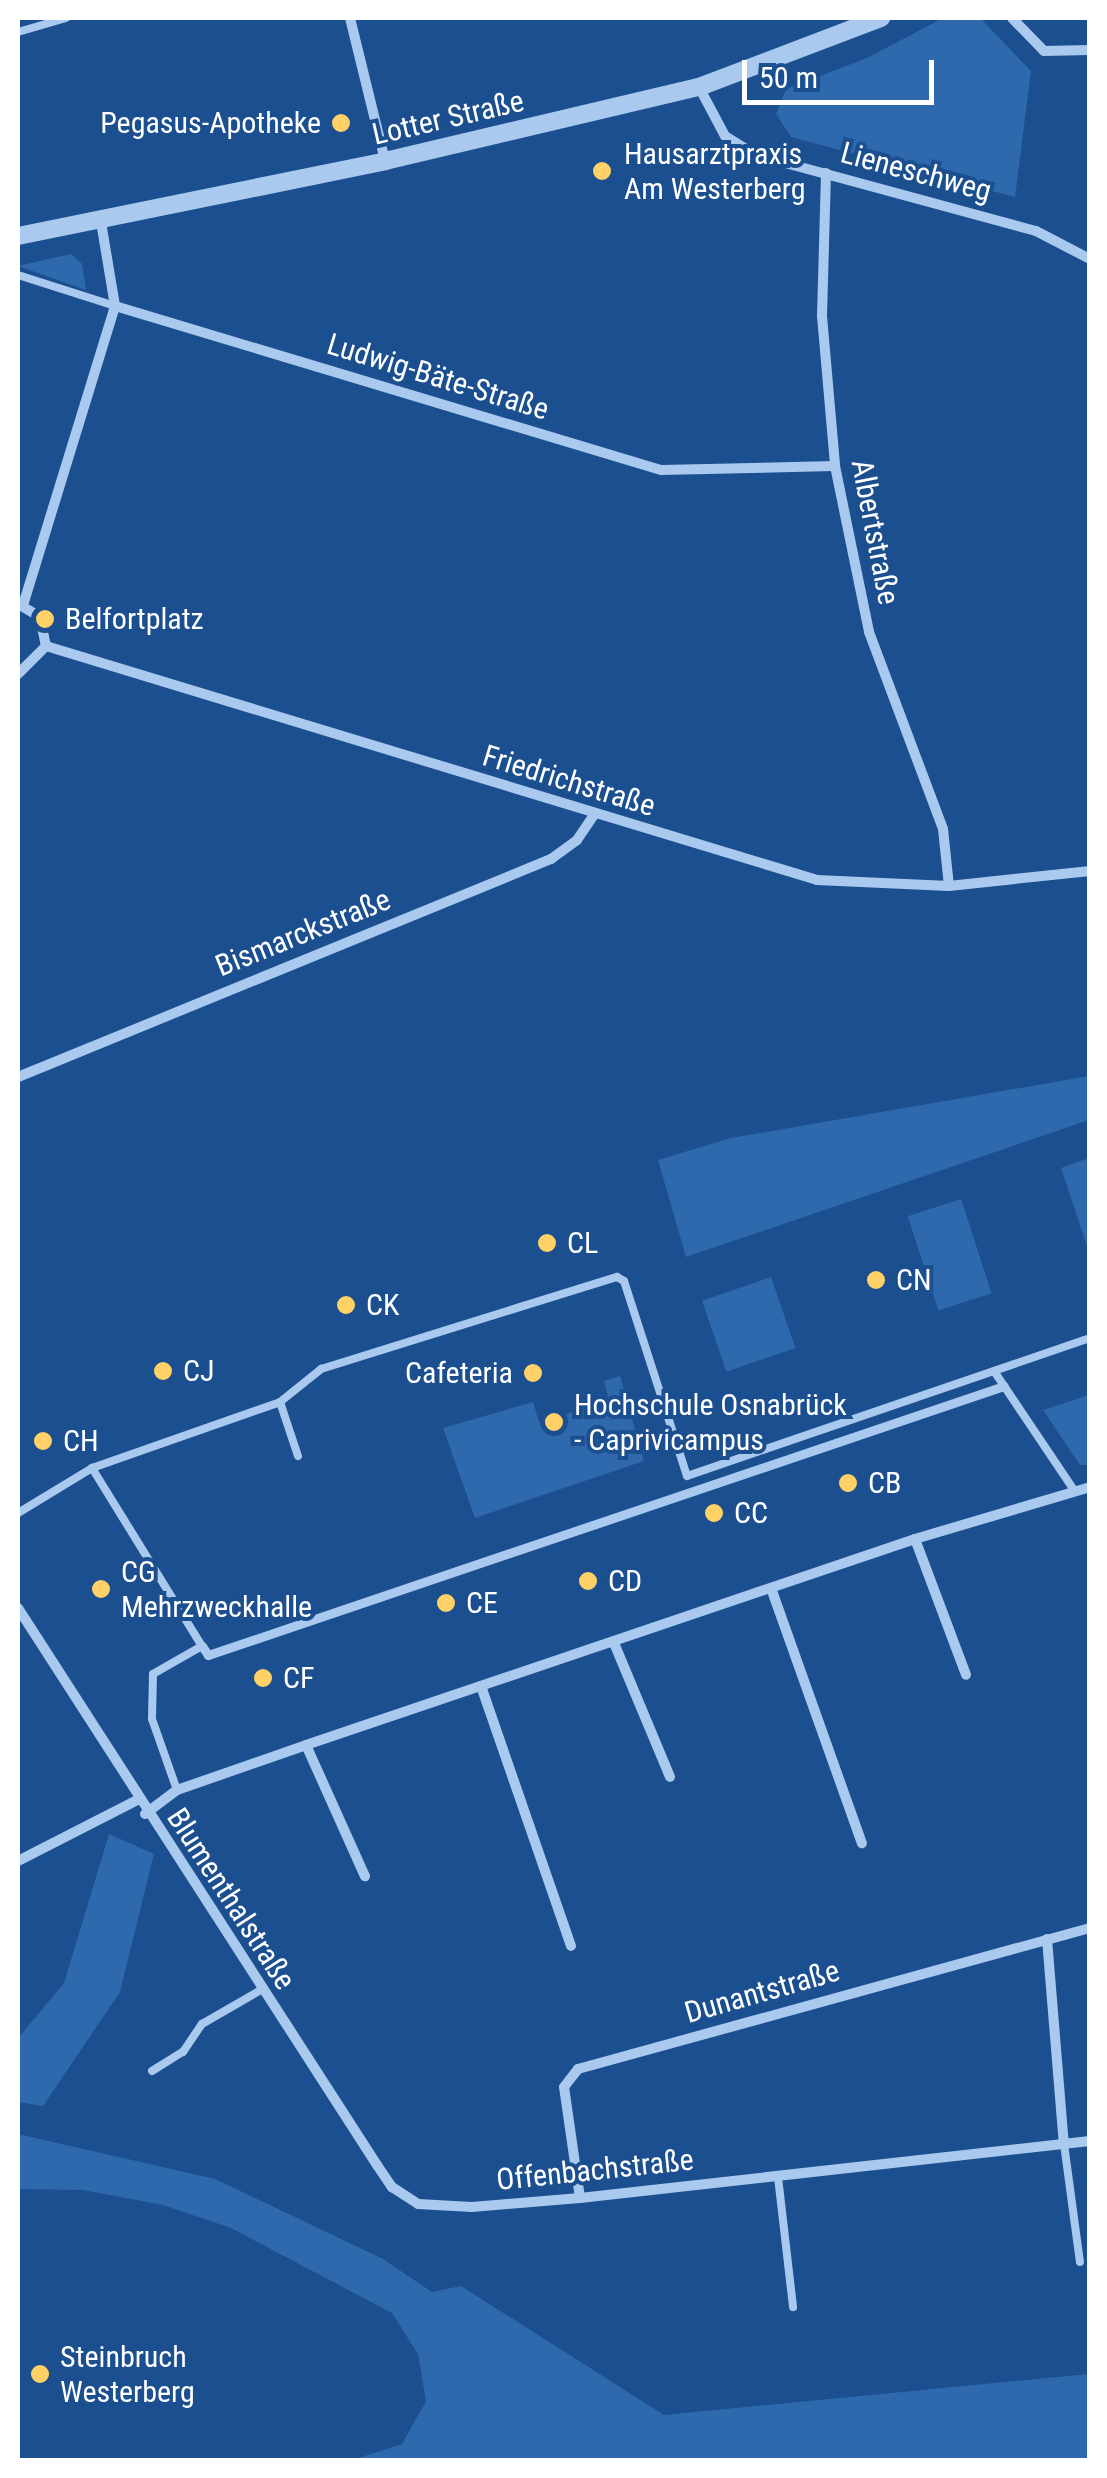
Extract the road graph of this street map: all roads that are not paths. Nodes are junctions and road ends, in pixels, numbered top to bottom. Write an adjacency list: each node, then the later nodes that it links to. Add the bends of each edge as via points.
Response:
1 (66, 18): 5 (lane)
2 (350, 18): 8 (street)
3 (880, 18): 7 (street, Lotter Straße)
4 (1012, 18): 6 (street, via 1044,51)
5 (18, 32)
6 (1090, 50)
7 (699, 87): 8 (street, Lotter Straße); 9 (street, Lieneschweg, via 725,136 756,156)
8 (385, 161): 10 (street, Lotter Straße)
9 (826, 173): 12 (street, Lieneschweg, via 1036,231); 15 (street, Albertstraße, via 822,316)
10 (101, 222): 11 (street, Lotter Straße); 14 (street)
11 (18, 236)
12 (1090, 259)
13 (18, 275): 14 (lane)
14 (114, 306): 15 (street, Ludwig-Bäte-Straße, via 661,470); 16 (street)
15 (836, 466): 21 (street, Albertstraße, via 868,632 944,829)
16 (20, 603): 17 (street, via 40,617)
17 (46, 646): 18 (street); 19 (street, Friedrichstraße)
18 (18, 674)
19 (593, 816): 21 (street, Friedrichstraße, via 817,880); 22 (street, Bismarckstraße, via 578,840 550,859)
20 (1090, 872): 21 (street, Friedrichstraße)
21 (949, 886)
22 (18, 1077)
23 (1090, 1338): 24 (lane)
24 (994, 1371): 25 (lane); 26 (lane, via 687,1476 624,1281 617,1277 321,1368)
25 (1004, 1386): 30 (lane); 36 (street, via 208,1655)
26 (280, 1402): 27 (lane); 28 (lane)
27 (298, 1456)
28 (92, 1468): 31 (lane); 36 (lane)
29 (1090, 1487): 30 (street)
30 (1074, 1490): 32 (street)
31 (18, 1513)
32 (915, 1539): 33 (street); 37 (street)
33 (770, 1588): 35 (street); 44 (street)
34 (18, 1608): 42 (street, Blumenthalstraße)
35 (614, 1643): 38 (street); 40 (street)
36 (202, 1646): 41 (lane, via 154,1674 152,1718)
37 (966, 1675)
38 (480, 1686): 39 (street); 49 (street)
39 (306, 1745): 41 (street); 46 (street)
40 (670, 1777)
41 (177, 1790): 43 (street)
42 (137, 1800): 43 (street, Blumenthalstraße); 45 (street)
43 (145, 1814): 50 (street, Blumenthalstraße)
44 (862, 1843)
45 (18, 1860)
46 (365, 1876)
47 (1090, 1928): 48 (street, Dunantstraße)
48 (1046, 1939): 53 (street); 55 (street, Dunantstraße, via 578,2070 564,2087)
49 (572, 1946)
50 (261, 1990): 51 (lane, via 202,2024 183,2052); 56 (street, Blumenthalstraße, via 392,2187)
51 (152, 2072)
52 (1090, 2141): 53 (street, Offenbachstraße)
53 (1064, 2144): 54 (street, Offenbachstraße); 57 (lane)
54 (778, 2177): 55 (street, Offenbachstraße); 58 (lane)
55 (580, 2198): 56 (street, Offenbachstraße)
56 (418, 2204)
57 (1080, 2262)
58 (793, 2307)

